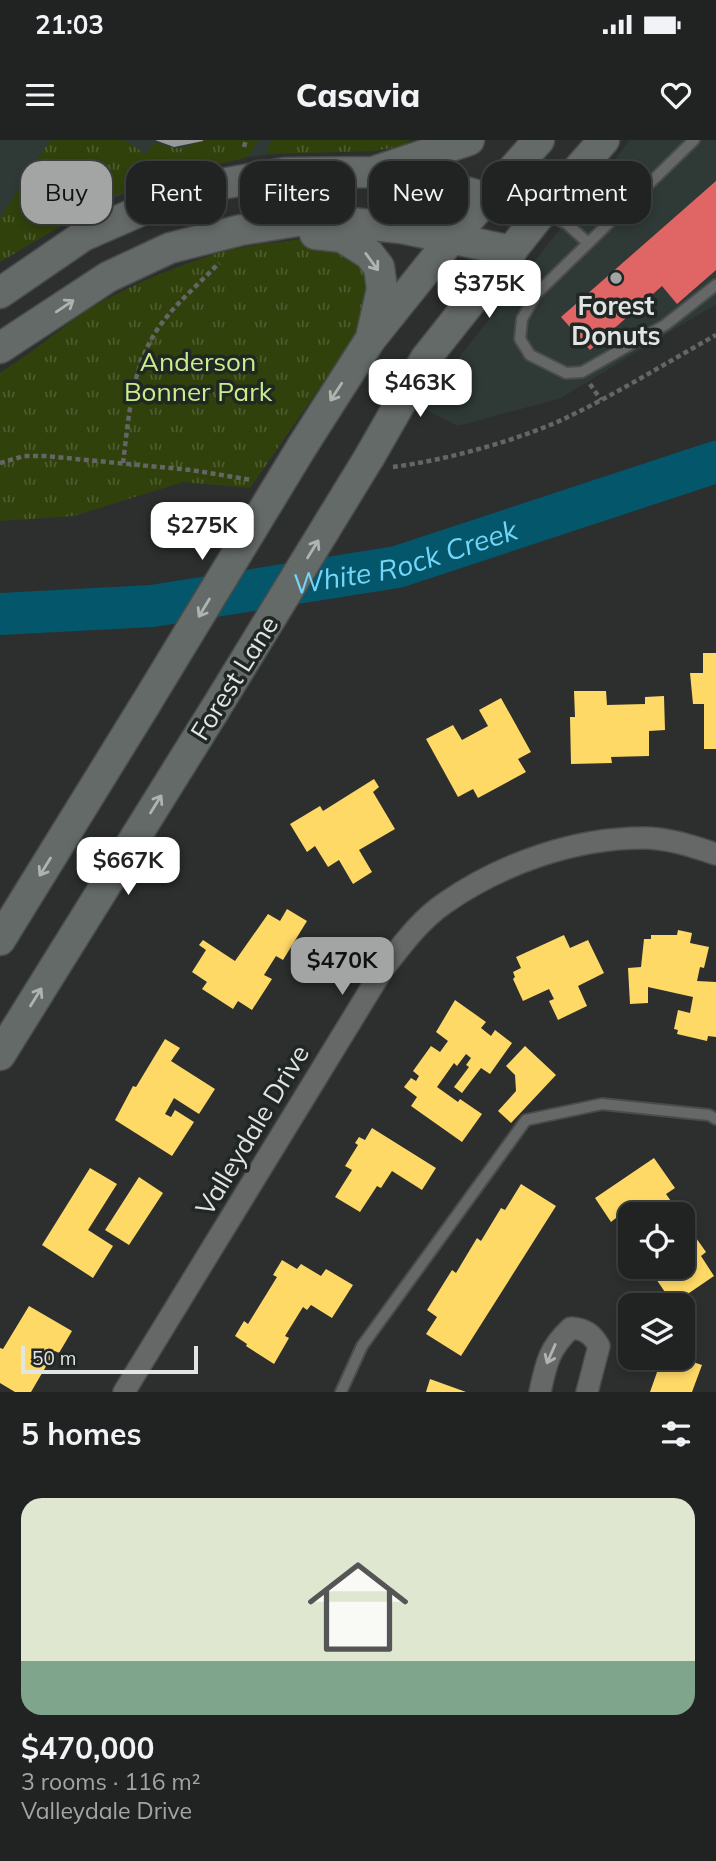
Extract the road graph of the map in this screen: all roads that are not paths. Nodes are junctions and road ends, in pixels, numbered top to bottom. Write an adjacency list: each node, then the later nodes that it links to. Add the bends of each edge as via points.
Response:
1 (468, 140): 5 (main road)
2 (539, 140): 6 (main road)
3 (604, 140): 7 (main road, Forest Lane)
4 (694, 140): 14 (lane)
5 (406, 161)
6 (521, 161)
7 (586, 161)
8 (369, 172): 17 (main road, via 285,173 221,184 147,208 83,236)
9 (482, 205): 13 (main road)
10 (534, 224): 15 (main road, Forest Lane)
11 (567, 224): 14 (lane)
12 (241, 230): 13 (main road, via 310,219 401,228); 18 (main road, one-way to 18, via 342,237 369,254 379,267 382,289); 19 (main road, one-way to 12, via 108,277 170,248)
13 (451, 239): 15 (main road); 18 (main road)
14 (587, 242): 16 (lane, via 536,294 522,319 520,339 530,355 566,373 582,372 665,325)
15 (512, 251): 22 (main road, Forest Lane, one-way to 15, bridge, via 426,358)
16 (716, 285)
17 (0, 293)
18 (370, 340): 21 (main road, one-way to 21, bridge)
19 (3, 341)
20 (716, 854): 24 (street, Valleydale Drive, via 644,838 603,841 502,870 445,903 412,933 383,969)
21 (0, 940)
22 (0, 1055)
23 (716, 1119): 25 (lane, via 602,1104 526,1120 362,1346)
24 (124, 1392)
25 (341, 1392)
26 (540, 1392): 27 (street, one-way to 26, via 599,1346 579,1328 571,1328 557,1340)
27 (587, 1392)

